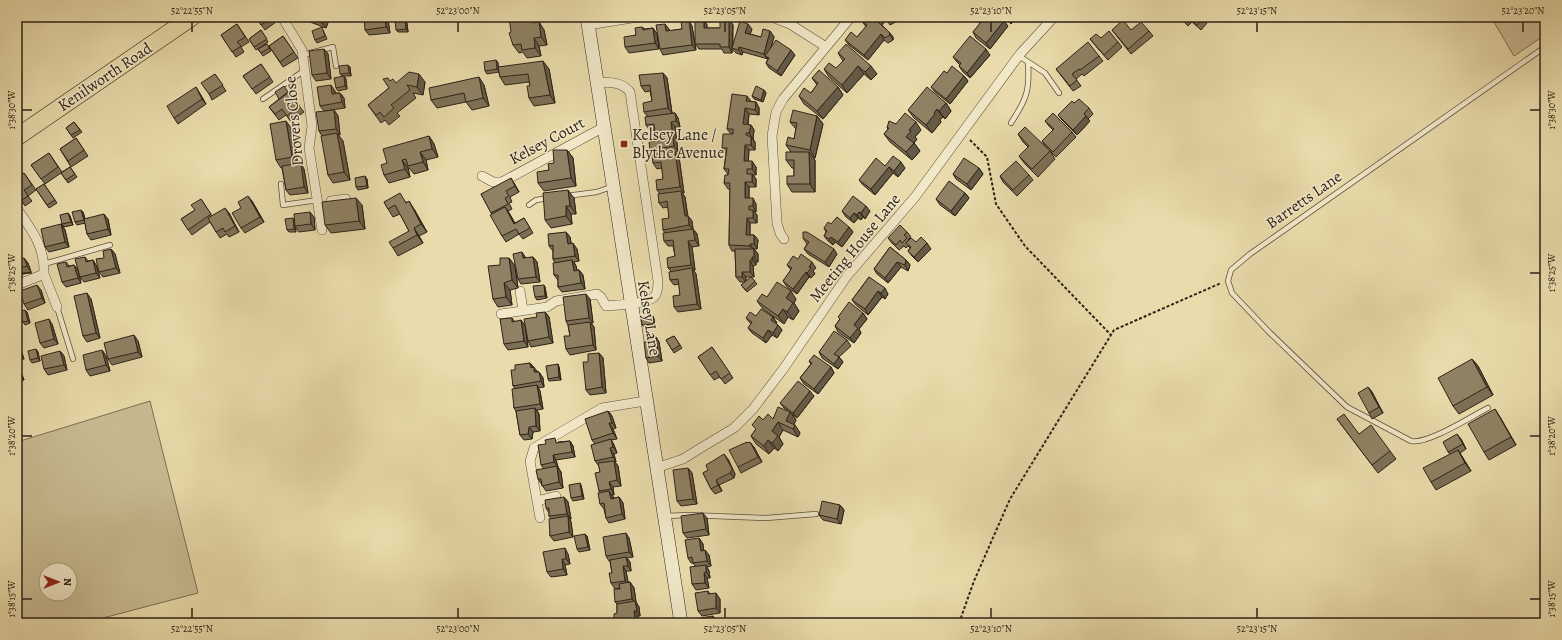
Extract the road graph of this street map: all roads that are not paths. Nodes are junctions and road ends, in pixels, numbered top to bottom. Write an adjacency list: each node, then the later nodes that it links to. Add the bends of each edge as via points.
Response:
1 (282, 17): 10 (street, Drovers Close)
2 (638, 17): 7 (street)
3 (772, 17): 8 (street, via 790,24)
4 (851, 17): 8 (street)
5 (1054, 17): 11 (street, Meeting House Lane)
6 (181, 19): 20 (highway, Kenilworth Road)
7 (588, 21): 15 (main road, Kelsey Lane)
8 (826, 47): 29 (street, via 783,99 774,118 772,136 777,223)
9 (1545, 47): 41 (lane, Barretts Lane, via 1250,254 1231,270 1228,281 1232,293 1347,407 1374,423 1417,443)
10 (303, 54): 13 (lane, via 333,47); 14 (street, Drovers Close)
11 (1019, 56): 12 (lane); 42 (street, Meeting House Lane, via 915,197 847,276 753,409 734,428 683,459)
12 (1028, 62): 16 (lane, via 1045,73); 18 (lane, via 1028,93)
13 (336, 66)
14 (305, 70): 17 (lane); 25 (street, Drovers Close, via 312,126 309,148)
15 (597, 82): 19 (main road, Kelsey Lane); 35 (street, via 619,84 630,92 658,281 655,296 648,301)
16 (1059, 94)
17 (263, 99)
18 (1011, 123)
19 (604, 128): 21 (street, Kelsey Court, via 502,182 493,182); 23 (main road, Kelsey Lane)
20 (17, 137)
21 (482, 176)
22 (281, 184): 25 (lane, via 283,205)
23 (613, 187): 26 (lane, via 597,192 536,200); 35 (main road, Kelsey Lane)
24 (346, 199): 25 (street)
25 (318, 202): 28 (street, Drovers Close)
26 (529, 204)
27 (17, 209): 31 (street, via 36,237)
28 (322, 230)
29 (784, 239)
30 (110, 245): 31 (lane)
31 (44, 264): 32 (street)
32 (44, 274): 33 (street); 36 (street)
33 (17, 286)
34 (520, 291): 37 (street)
35 (630, 303): 37 (street, via 606,306 597,294 556,301 547,307); 40 (main road, Kelsey Lane)
36 (57, 307): 39 (lane)
37 (523, 310): 38 (street)
38 (501, 314)
39 (73, 360)
40 (646, 401): 42 (main road, Kelsey Lane); 44 (street, via 602,408 534,448 530,461)
41 (1488, 408)
42 (656, 468): 46 (main road, Kelsey Lane)
43 (556, 496): 44 (street)
44 (537, 501): 47 (street)
45 (816, 514): 46 (lane, via 766,518)
46 (664, 516): 48 (main road, Kelsey Lane)
47 (540, 518)
48 (681, 623)

